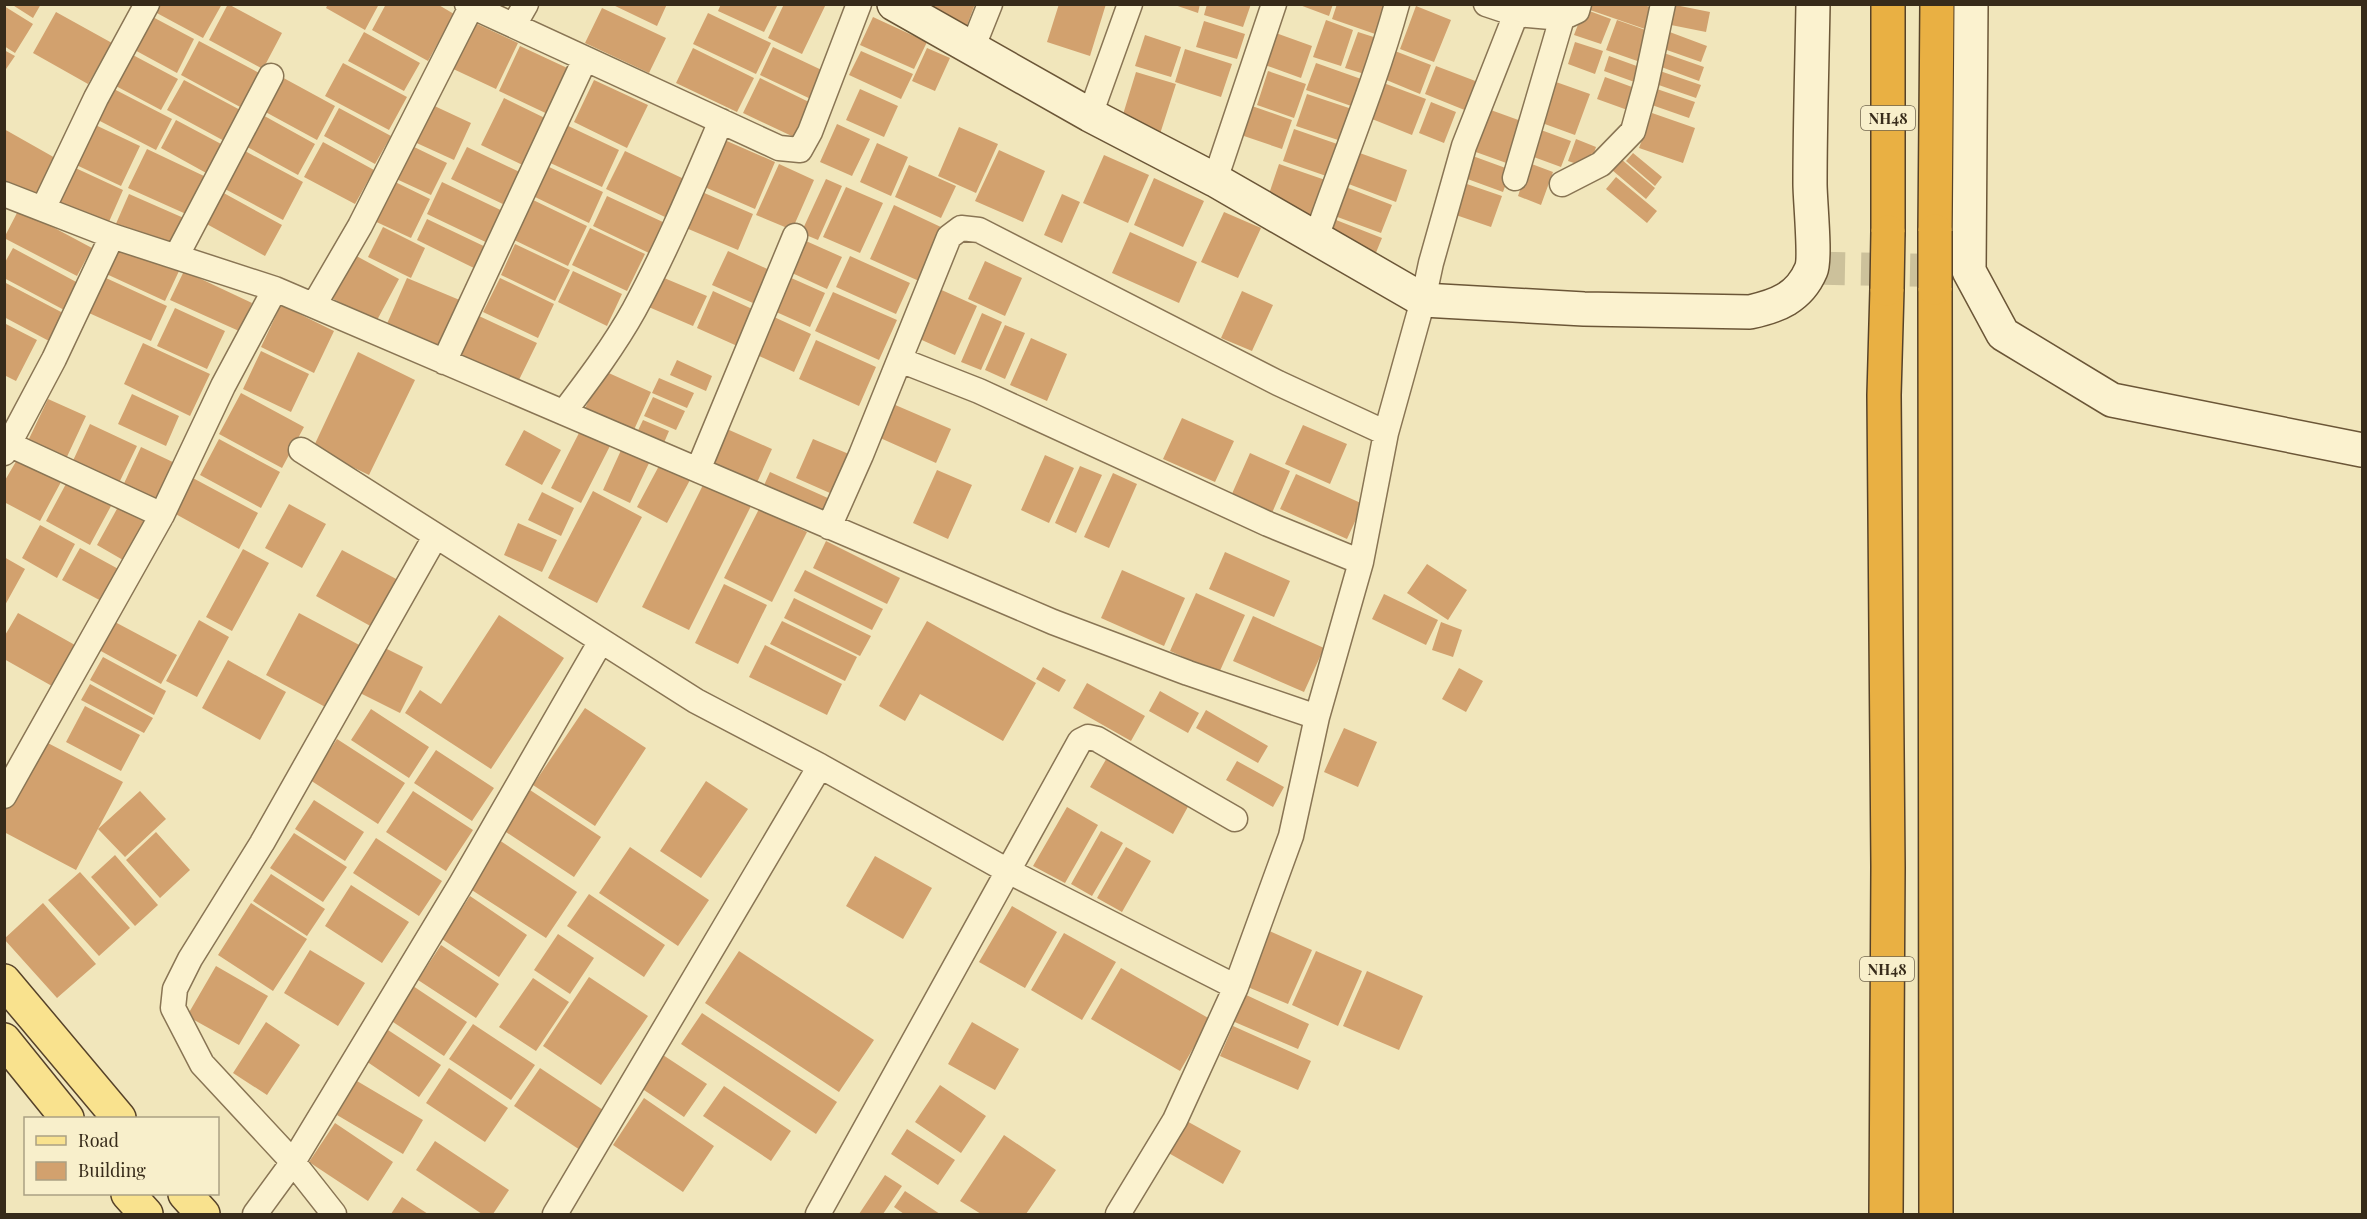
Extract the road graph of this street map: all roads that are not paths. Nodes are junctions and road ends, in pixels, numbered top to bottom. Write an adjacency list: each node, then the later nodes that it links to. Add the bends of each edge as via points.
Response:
1 (147, 4): 27 (street)
2 (859, 4): 22 (street, via 800,150 779,148)
3 (894, 4): 18 (street)
4 (990, 4): 18 (street)
5 (1130, 4): 21 (street)
6 (1274, 4): 24 (street)
7 (1397, 4): 30 (street, via 1379,68)
8 (1486, 4): 16 (street)
9 (1663, 4): 25 (street, via 1633,131 1601,164)
10 (1813, 4): 33 (street, via 1812,268 1790,299 1750,312 1584,309)
11 (1888, 4): 68 (highway, NH48, bridge, via 1884,395)
12 (1937, 4): 69 (highway, NH48, bridge)
13 (1971, 4): 41 (street, via 1970,271 2003,334 2112,400)
14 (469, 6): 17 (street); 34 (street, via 360,226)
15 (1571, 11): 16 (street); 23 (street)
16 (1516, 14): 33 (street, via 1464,146)
17 (520, 15): 19 (street)
18 (972, 49): 21 (street)
19 (585, 59): 22 (street); 36 (street)
20 (272, 76): 31 (street)
21 (1090, 115): 24 (street)
22 (721, 121): 37 (street, via 634,310)
23 (1515, 178)
24 (1215, 180): 30 (street)
25 (1562, 184)
26 (4, 194): 27 (street)
27 (43, 209): 28 (street)
28 (112, 236): 31 (street); 39 (street, via 54,359)
29 (795, 236): 42 (street)
30 (1316, 238): 33 (street)
31 (177, 255): 32 (street)
32 (275, 289): 34 (street); 43 (street, via 223,386)
33 (1424, 300): 38 (street)
34 (314, 305): 36 (street)
35 (900, 360): 38 (street, via 949,237 961,228 979,230 1278,383); 44 (street); 46 (street, via 979,391 1268,524)
36 (444, 362): 37 (street)
37 (564, 412): 42 (street)
38 (1386, 433): 46 (street)
39 (6, 446): 43 (street)
40 (301, 450): 45 (street)
41 (2362, 450)
42 (698, 470): 44 (street)
43 (162, 515): 50 (street)
44 (829, 527): 48 (street, via 1053,622)
45 (435, 537): 47 (street); 58 (street, via 175,989 173,1008 202,1064)
46 (1361, 562): 48 (street)
47 (601, 641): 49 (street, via 696,701); 58 (street)
48 (1317, 717): 54 (street, via 1291,837)
49 (820, 766): 52 (street); 65 (street)
50 (4, 796)
51 (1235, 819): 52 (street, via 1088,737 1080,741)
52 (1008, 871): 54 (street); 66 (street)
53 (4, 981): 57 (main road)
54 (1236, 987): 67 (street, via 1175,1120)
55 (4, 1040): 56 (main road)
56 (65, 1117)
57 (117, 1117)
58 (293, 1162): 63 (street); 64 (street)
59 (129, 1195): 61 (main road)
60 (186, 1195): 62 (main road)
61 (146, 1215)
62 (203, 1215)
63 (255, 1215)
64 (334, 1215)
65 (555, 1215)
66 (818, 1215)
67 (1118, 1215)
68 (1886, 1215)
69 (1936, 1215)

